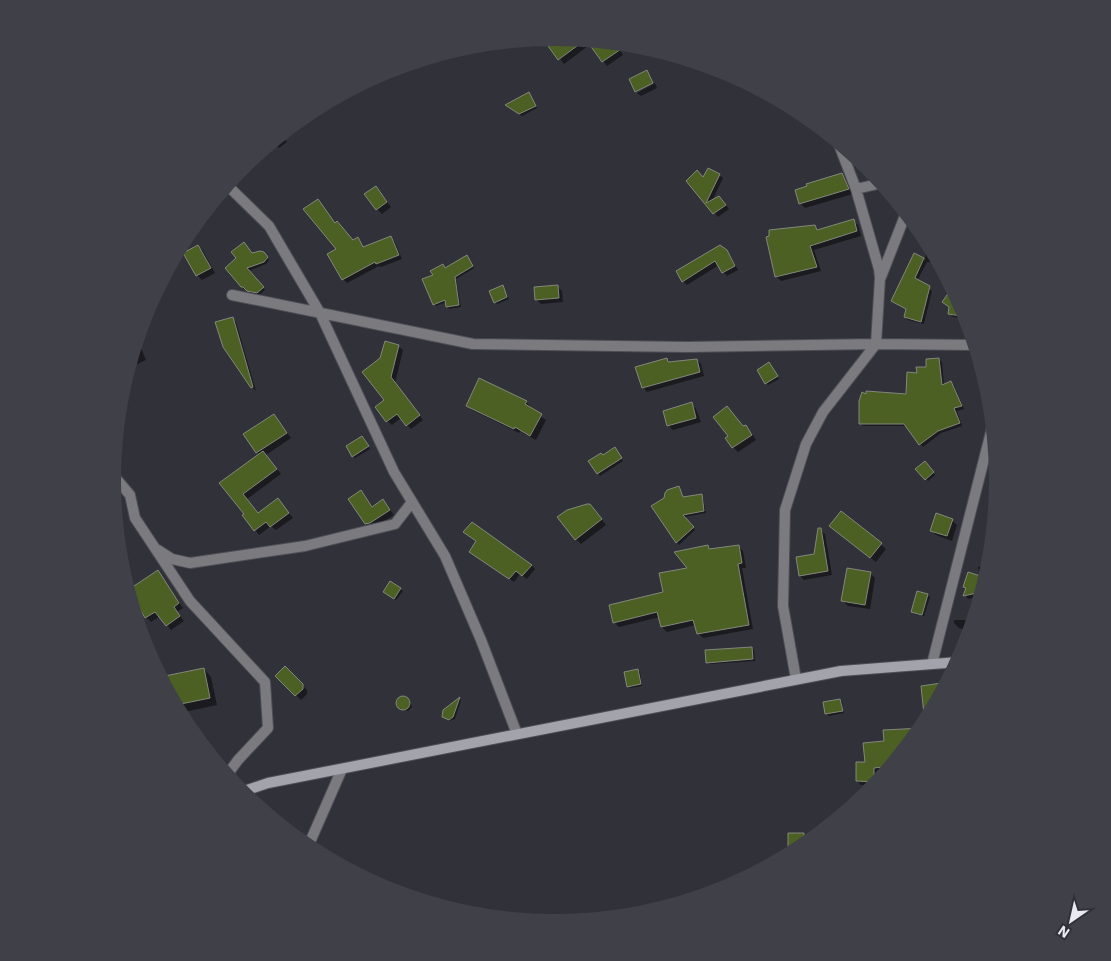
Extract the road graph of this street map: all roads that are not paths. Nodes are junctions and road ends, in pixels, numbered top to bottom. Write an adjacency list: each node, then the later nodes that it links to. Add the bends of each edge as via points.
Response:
1 (843, 155): 3 (street)
2 (874, 185): 3 (street)
3 (856, 189): 6 (street)
4 (232, 190): 8 (street, via 269,226)
5 (903, 220): 6 (street)
6 (880, 278): 9 (street)
7 (232, 295): 8 (street)
8 (320, 312): 9 (street, via 473,344 687,347); 13 (street, via 394,472)
9 (876, 344): 10 (street); 17 (street, via 824,412 806,444 785,510 783,606)
10 (968, 345)
11 (988, 443): 16 (street)
12 (121, 485): 14 (street, via 130,495 135,518)
13 (412, 502): 14 (street, via 395,524 305,546 190,563 172,559); 18 (street, via 445,556)
14 (154, 548): 19 (street, via 190,601 265,682 268,728)
15 (950, 663): 16 (street)
16 (932, 664): 17 (street, via 841,671)
17 (796, 679): 18 (street)
18 (517, 734): 20 (street)
19 (231, 769)
20 (342, 769): 21 (street); 22 (street)
21 (249, 789)
22 (311, 840)

